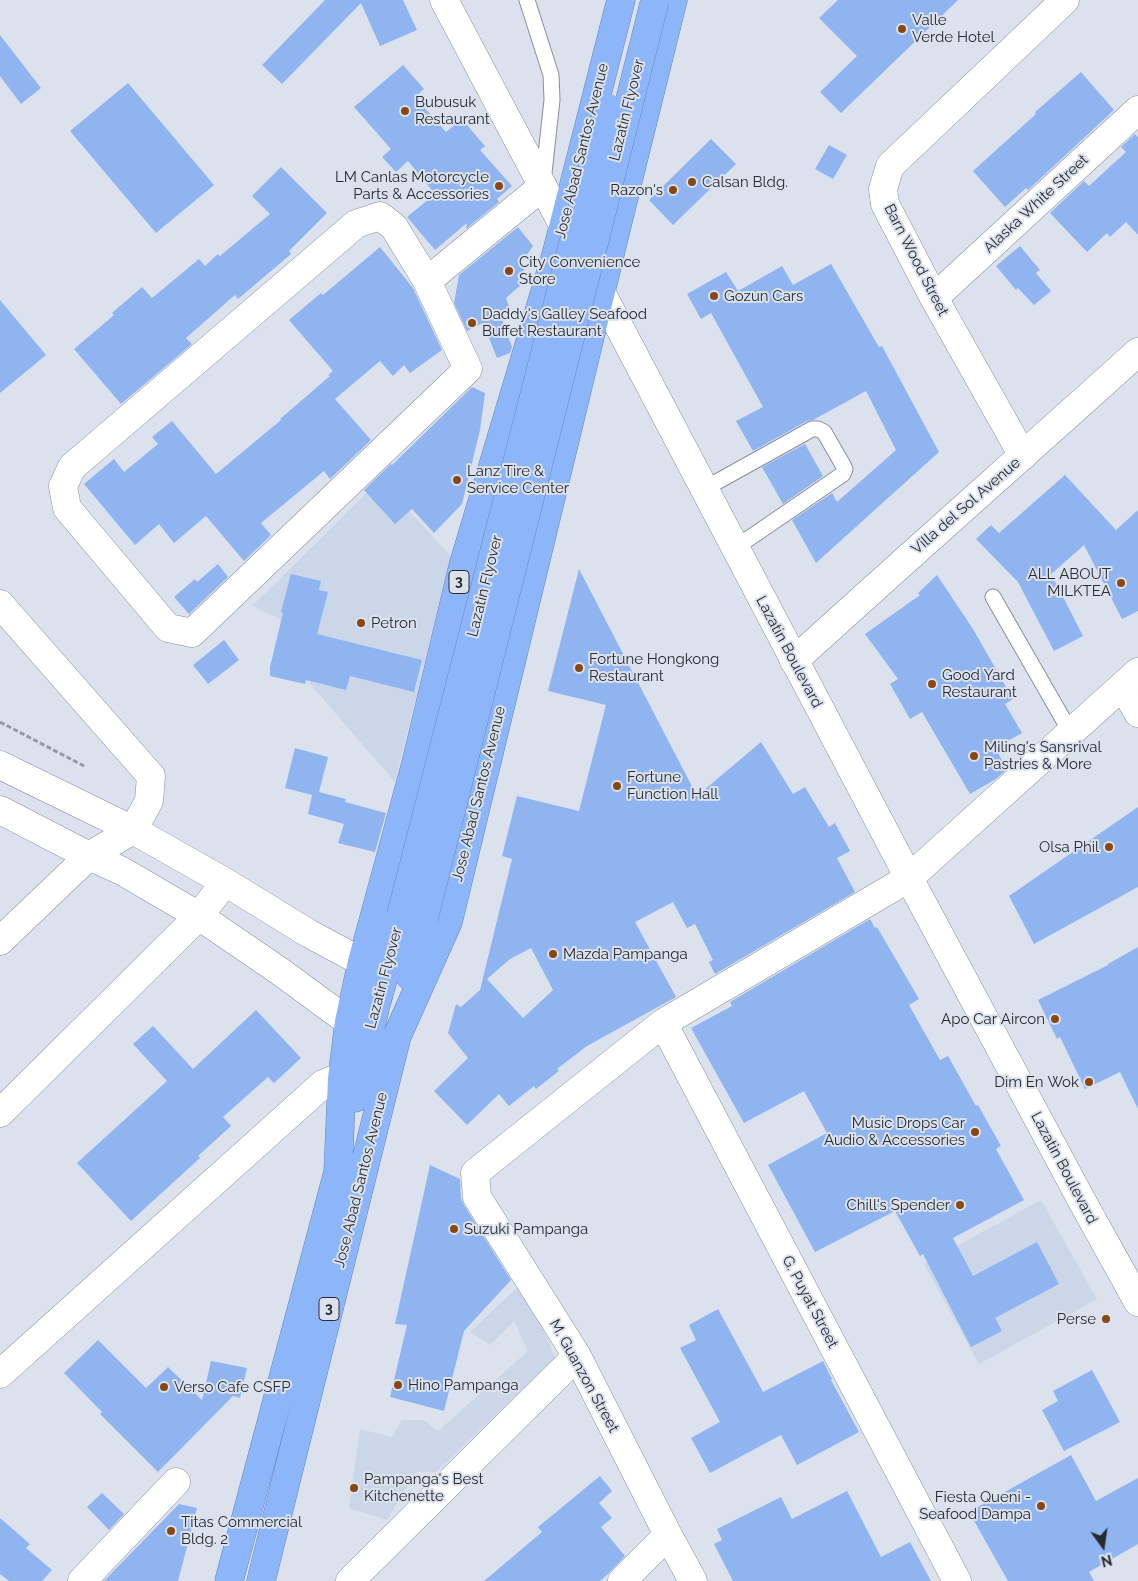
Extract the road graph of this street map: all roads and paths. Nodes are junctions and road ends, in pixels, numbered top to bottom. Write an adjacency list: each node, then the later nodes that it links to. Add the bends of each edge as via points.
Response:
1 (444, 0): 9 (street, Lazatin Boulevard)
2 (527, 0): 9 (lane, via 551,75 552,100)
3 (620, 0): 11 (highway, Jose Abad Santos Avenue / 3)
4 (636, 0): 34 (highway, Lazatin Flyover / 3, bridge)
5 (655, 0): 34 (highway, Lazatin Flyover / 3, bridge)
6 (674, 0): 10 (highway, Jose Abad Santos Avenue / 3)
7 (1065, 0): 14 (street, Barn Wood Street, via 890,166 883,189 885,204)
8 (1138, 110): 14 (street, Alaska White Street)
9 (543, 186): 11 (street, Lazatin Boulevard); 12 (street)
10 (618, 221): 11 (highway, via 590,240); 13 (highway, Jose Abad Santos Avenue / 3)
11 (564, 242): 13 (street, Lazatin Boulevard); 36 (highway, Jose Abad Santos Avenue / 3, via 463,566 416,762)
12 (427, 281): 12 (street, via 394,227 380,216 356,224 72,467 63,486 67,508 168,628 192,634 468,369)
13 (601, 292): 17 (street, Lazatin Boulevard); 39 (highway, Jose Abad Santos Avenue / 3, via 448,922)
14 (934, 298): 16 (street, Barn Wood Street)
15 (1138, 352): 16 (street, Villa del Sol Avenue)
16 (1023, 456): 21 (street, Villa del Sol Avenue)
17 (704, 489): 18 (street, Lazatin Boulevard); 18 (lane, via 812,429 824,432 843,465 844,474)
18 (735, 548): 21 (street, Lazatin Boulevard)
19 (993, 596): 25 (lane)
20 (0, 604): 29 (street, via 151,776 149,801)
21 (794, 661): 31 (street, Lazatin Boulevard)
22 (1131, 679): 23 (street); 25 (street)
23 (1138, 713)
24 (0, 722): 27 (path)
25 (1070, 733): 31 (street)
26 (0, 765): 29 (street)
27 (86, 767)
28 (0, 810): 30 (street)
29 (133, 830): 30 (street); 32 (street)
30 (89, 856): 33 (street, via 122,871); 35 (street)
31 (909, 878): 38 (street); 43 (street, Lazatin Boulevard)
32 (226, 882): 33 (street); 36 (street)
33 (199, 916): 37 (street); 41 (street)
34 (413, 917): 39 (highway, Lazatin Flyover / 3); 42 (highway, Lazatin Flyover / 3, via 375,1008)
35 (0, 941)
36 (362, 962): 37 (highway, Jose Abad Santos Avenue / 3)
37 (349, 1022): 40 (highway, Jose Abad Santos Avenue / 3)
38 (663, 1023): 44 (street, M. Guanzon Street, via 475,1173 477,1197); 54 (street, G. Puyat Street)
39 (397, 1036): 50 (highway, Jose Abad Santos Avenue / 3)
40 (342, 1079): 42 (highway, Jose Abad Santos Avenue / 3); 45 (street, via 323,1084)
41 (0, 1113)
42 (338, 1172): 49 (highway, Jose Abad Santos Avenue / 3)
43 (1138, 1302)
44 (576, 1356): 47 (street, M. Guanzon Street); 51 (street)
45 (0, 1374)
46 (176, 1482): 48 (street)
47 (668, 1535): 52 (street); 53 (street, M. Guanzon Street)
48 (82, 1581)
49 (229, 1581)
50 (261, 1581)
51 (350, 1581)
52 (622, 1581)
53 (693, 1581)
54 (958, 1581)

